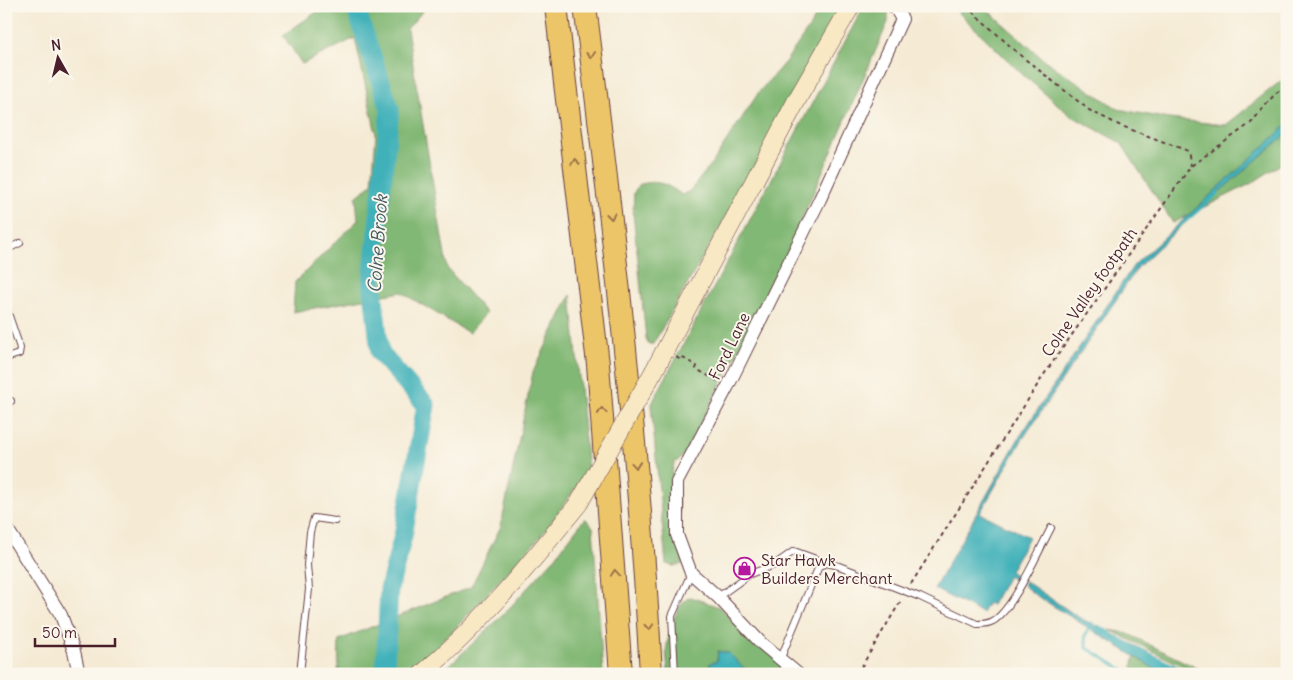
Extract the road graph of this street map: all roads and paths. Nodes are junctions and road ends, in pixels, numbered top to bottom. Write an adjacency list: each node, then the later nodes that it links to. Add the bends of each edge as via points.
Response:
1 (556, 6): 25 (highway, one-way to 1, via 598,364)
2 (585, 6): 26 (highway, one-way to 26, via 627,361 646,574)
3 (851, 6): 11 (main road, via 799,96)
4 (894, 6): 13 (street, Ford Lane, via 902,19 820,199)
5 (966, 6): 7 (path, via 1020,55 1089,110 1188,151)
6 (1287, 84): 7 (path, Colne Valley footpath, via 1251,123)
7 (1191, 166): 19 (path, Colne Valley footpath, via 1044,373)
8 (20, 243): 9 (lane)
9 (6, 250)
10 (6, 307): 12 (lane, via 20,348 19,354)
11 (665, 352): 13 (path, via 683,358); 24 (main road, bridge, via 579,503 525,572 482,619)
12 (6, 358)
13 (728, 386): 18 (street, Ford Lane, via 677,482 677,535)
14 (335, 521): 23 (lane, via 314,518 310,532 307,565 310,589)
15 (6, 527): 22 (street, via 60,615)
16 (1051, 528): 19 (lane, via 1010,603 993,621 978,624)
17 (827, 563): 19 (lane); 20 (lane, via 794,551 774,565 750,574); 21 (lane, via 819,566)
18 (691, 574): 20 (street, Ford Lane); 27 (lane, via 672,616)
19 (906, 592): 29 (path, Colne Valley footpath)
20 (718, 597): 21 (street, Ford Lane)
21 (780, 660): 28 (street, Ford Lane)
22 (79, 674)
23 (300, 674)
24 (422, 674)
25 (621, 674)
26 (651, 674)
27 (675, 674)
28 (798, 674)
29 (857, 674)

